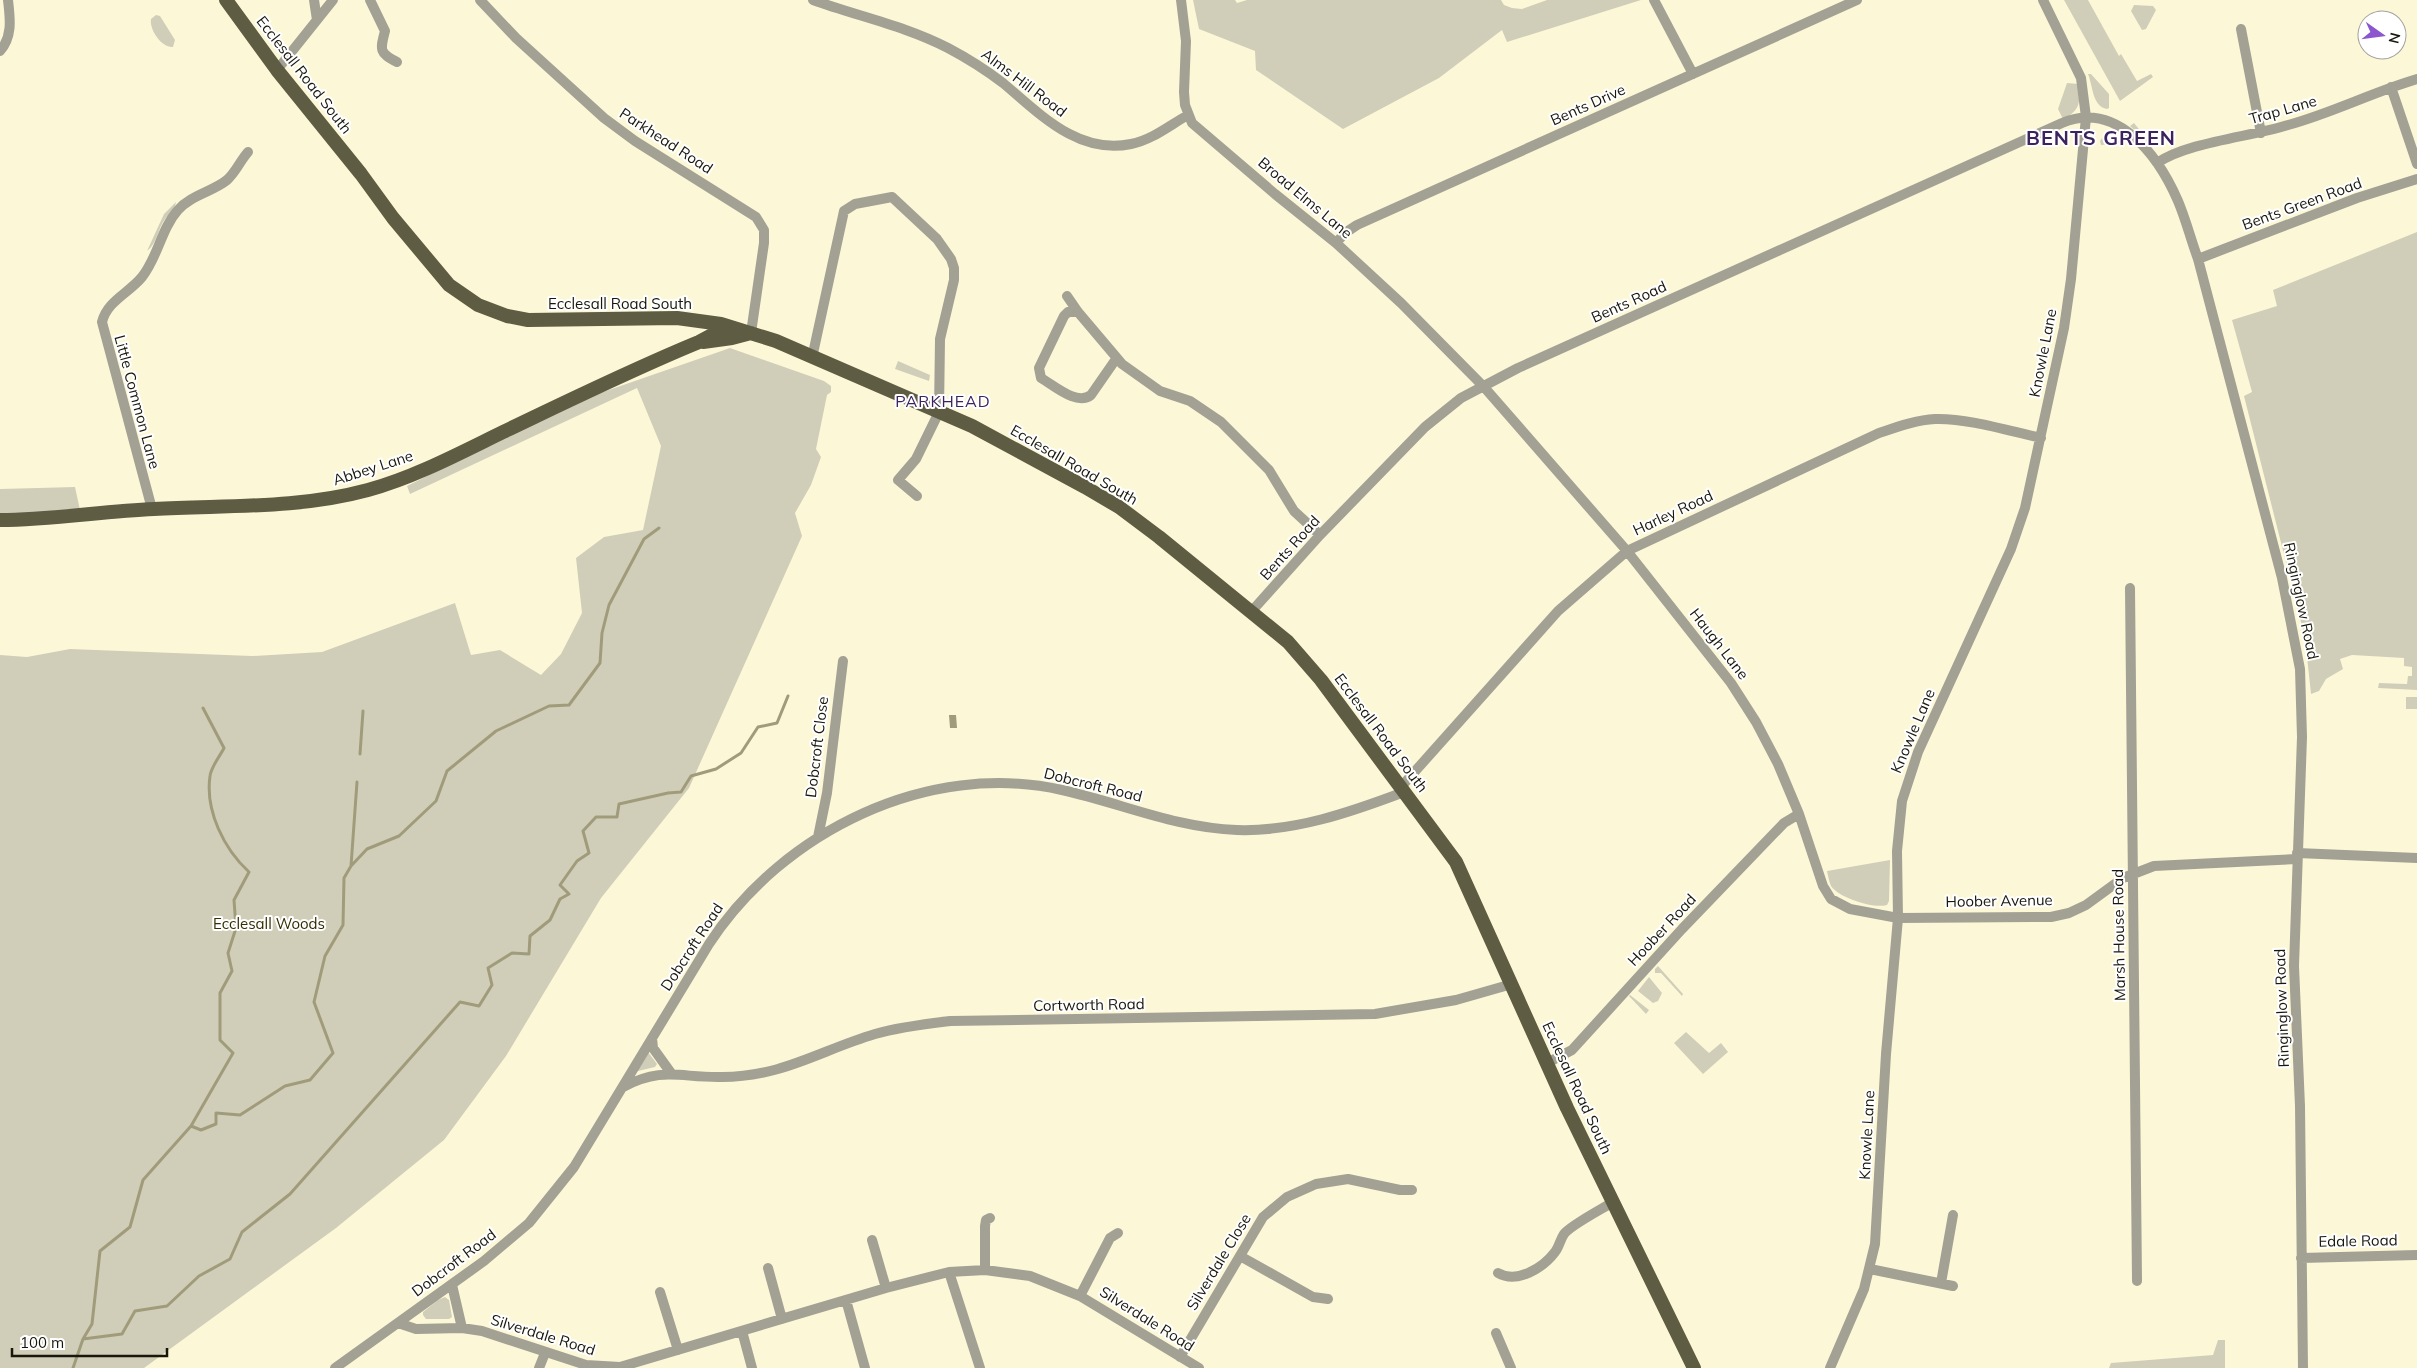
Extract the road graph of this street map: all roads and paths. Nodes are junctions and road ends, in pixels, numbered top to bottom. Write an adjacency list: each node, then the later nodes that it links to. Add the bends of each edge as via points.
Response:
1 (8, 0): 15 (street, via 10,30)
2 (226, 0): 17 (main road, Ecclesall Road South)
3 (314, 0): 13 (street)
4 (334, 0): 13 (street)
5 (370, 0): 16 (street, via 385,31 383,53)
6 (480, 0): 34 (street, Parkhead Road, via 516,38 604,118 635,141 756,216 764,230 764,243)
7 (812, 0): 21 (street, Alms Hill Road, via 916,33 948,48 990,74 1054,126 1094,144 1131,144 1149,138)
8 (1181, 0): 21 (street, via 1186,41 1184,92)
9 (1654, 0): 18 (street)
10 (1857, 0): 12 (street, Bents Drive)
11 (2043, 0): 22 (street, via 2082,78)
12 (1839, 4): 18 (street, Bents Drive)
13 (317, 20): 17 (street)
14 (2241, 29): 23 (street)
15 (0, 51)
16 (398, 62)
17 (277, 70): 32 (main road, Ecclesall Road South, via 430,264 462,296 507,316 528,320)
18 (1693, 74): 28 (street, Bents Drive, via 1357,225)
19 (2417, 79): 20 (street, Trap Lane)
20 (2391, 86): 23 (street, Trap Lane, via 2319,116); 26 (street)
21 (1188, 114): 28 (street, Broad Elms Lane, via 1200,130)
22 (2086, 117): 25 (street, Ringinglow Road, via 2110,120 2125,129); 38 (street, Bents Road, via 2074,118 2026,139 1518,368); 40 (street, Knowle Lane, via 2071,279)
23 (2261, 133): 25 (street, Trap Lane, via 2170,154)
24 (248, 152): 42 (street, Little Common Lane, via 226,181 188,201 170,219 145,273 111,305 102,322)
25 (2157, 163): 29 (street, Ringinglow Road, via 2178,201)
26 (2417, 164)
27 (2417, 179): 29 (street, Bents Green Road, via 2357,198)
28 (1336, 243): 38 (street, Broad Elms Lane)
29 (2198, 259): 52 (street, Ringinglow Road, via 2297,643 2303,706)
30 (1067, 296): 31 (street)
31 (1078, 312): 37 (street); 37 (street, via 1068,312 1064,316 1039,368 1041,378 1082,400 1091,395)
32 (677, 318): 33 (main road, Ecclesall Road South); 35 (main road, via 690,328)
33 (721, 324): 34 (main road, Ecclesall Road South); 35 (main road, Abbey Lane, via 714,334)
34 (751, 333): 35 (main road); 36 (main road, Ecclesall Road South)
35 (695, 344): 42 (main road, Abbey Lane, via 462,452 369,490 282,504)
36 (812, 358): 39 (main road, Ecclesall Road South); 39 (street, via 844,210 855,204 892,197 937,240 954,268 940,339)
37 (1116, 359): 44 (street, via 1160,391 1190,401 1213,415 1269,470 1294,511)
38 (1484, 387): 44 (street, Bents Road, via 1461,398 1425,427); 45 (street, Haugh Lane)
39 (939, 412): 41 (street, via 916,459 898,480); 47 (main road, Ecclesall Road South, via 972,426 1119,507)
40 (2041, 438): 45 (street, Harley Road, via 1958,421 1935,419 1906,424 1879,433); 55 (street, Knowle Lane, via 2025,508 2010,549 1908,779 1898,825)
41 (917, 496)
42 (152, 509): 43 (main road, Abbey Lane, via 46,520)
43 (0, 520)
44 (1320, 535): 47 (street, Bents Road)
45 (1626, 551): 49 (street, Harley Road, via 1558,611); 50 (street, Haugh Lane, via 1730,682 1767,742)
46 (2130, 588): 54 (street, Marsh House Road)
47 (1251, 612): 49 (main road, Ecclesall Road South, via 1288,642 1321,680)
48 (843, 661): 51 (street, Dobcroft Close, via 827,793)
49 (1402, 789): 51 (street, Dobcroft Road, via 1343,813 1296,826 1238,830 1176,822 1060,789 987,782 950,786 909,796 870,810); 56 (main road, Ecclesall Road South, via 1456,862)
50 (1798, 814): 55 (street, Haugh Lane, via 1823,886 1831,899 1850,909); 58 (street, Hoober Road, via 1784,823 1702,908 1572,1050)
51 (818, 837): 57 (street, Dobcroft Road, via 780,866 732,911)
52 (2297, 856): 53 (street, Hoober Avenue); 54 (street, Hoober Avenue, via 2154,866); 69 (street, Ringinglow Road, via 2294,966 2300,1088)
53 (2417, 858)
54 (2134, 872): 55 (street, Hoober Avenue, via 2086,905 2051,917); 75 (street, Marsh House Road)
55 (1898, 918): 71 (street, Knowle Lane, via 1886,1054 1878,1214)
56 (1512, 984): 58 (main road, Ecclesall Road South); 59 (street, Cortworth Road, via 1437,1004 1375,1014 950,1021 874,1034 766,1074 722,1077)
57 (652, 1038): 59 (street, via 653,1048); 60 (street, Dobcroft Road)
58 (1547, 1064): 62 (main road, Ecclesall Road South)
59 (671, 1073): 60 (street, Cortworth Road, via 640,1078)
60 (622, 1088): 77 (street, Dobcroft Road, via 574,1167 529,1223)
61 (1412, 1190): 68 (street, Silverdale Close, via 1348,1179 1332,1180 1300,1190 1263,1217)
62 (1613, 1202): 74 (street, via 1564,1234 1548,1261 1524,1276 1506,1278); 100 (main road, Ecclesall Road South)
63 (1953, 1215): 76 (street)
64 (990, 1218): 72 (street, via 985,1226)
65 (1118, 1232): 81 (street, Silverdale Road, via 1110,1238)
66 (872, 1240): 79 (street)
67 (2417, 1255): 69 (street, Edale Road)
68 (1240, 1256): 82 (street, via 1313,1297); 91 (street, Silverdale Close)
69 (2300, 1258): 102 (street, Ringinglow Road)
70 (768, 1268): 84 (street)
71 (1870, 1269): 76 (street); 101 (street, Knowle Lane)
72 (985, 1270): 73 (street, Silverdale Road); 81 (street, Silverdale Road, via 1030,1276)
73 (949, 1272): 79 (street, Silverdale Road); 97 (street)
74 (1498, 1274)
75 (2137, 1281)
76 (1941, 1283): 78 (street)
77 (452, 1285): 85 (street, Dobcroft Road); 86 (street)
78 (1954, 1286)
79 (886, 1288): 83 (street, Silverdale Road)
80 (660, 1292): 89 (street)
81 (1080, 1296): 91 (street, Silverdale Road)
82 (1328, 1299)
83 (846, 1300): 84 (street, Silverdale Road); 96 (street)
84 (782, 1319): 87 (street, Silverdale Road)
85 (398, 1323): 86 (street, Silverdale Road, via 416,1329); 93 (street, Dobcroft Road)
86 (462, 1328): 90 (street, Silverdale Road, via 482,1331)
87 (742, 1331): 89 (street, Silverdale Road); 95 (street)
88 (1496, 1333): 99 (street)
89 (678, 1350): 92 (street, Silverdale Road)
90 (545, 1353): 92 (street, Silverdale Road, via 586,1366); 94 (street)
91 (1180, 1357): 98 (street, Silverdale Road)
92 (636, 1366)
93 (335, 1368)
94 (540, 1368)
95 (752, 1368)
96 (865, 1368)
97 (980, 1368)
98 (1199, 1368)
99 (1511, 1368)
100 (1694, 1368)
101 (1830, 1368)
102 (2303, 1368)

